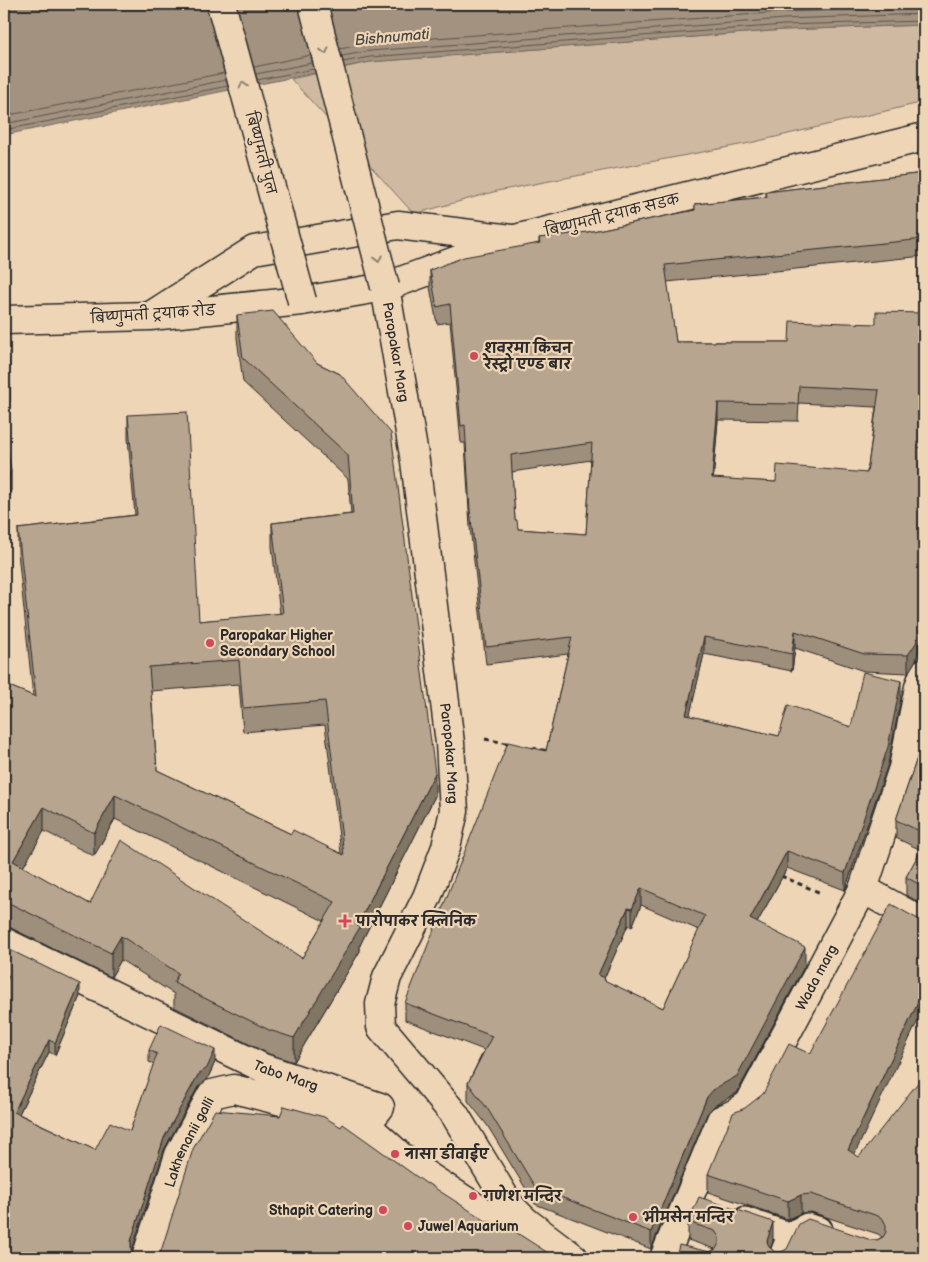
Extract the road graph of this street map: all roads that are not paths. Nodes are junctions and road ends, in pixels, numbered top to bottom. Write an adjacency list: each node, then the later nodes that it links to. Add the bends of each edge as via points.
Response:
1 (221, 4): 6 (street, बिष्णुमती पुल, one-way to 1, bridge)
2 (313, 4): 5 (street, one-way to 5, bridge)
3 (924, 136): 4 (street, बिष्णुमती ट्रयाक सडक)
4 (515, 239): 5 (street, बिष्णुमती ट्रयाक सडक); 7 (street, via 398,224 254,250)
5 (385, 286): 6 (street, बिष्णुमती ट्रयाक सडक); 15 (street, Paropakar Marg, via 415,461 450,743 454,811 446,847 427,897 387,977 380,1004 381,1027 455,1116 510,1206)
6 (302, 301): 7 (street, बिष्णुमती ट्रयाक रोड)
7 (150, 316): 8 (street, बिष्णुमती ट्रयाक रोड)
8 (4, 320)
9 (924, 673): 10 (street, Wada marg, via 903,768)
10 (858, 898): 11 (street); 14 (street, Wada marg, via 750,1104 721,1120)
11 (924, 923)
12 (4, 942): 13 (street, Tabo Marg, via 263,1068 380,1107)
13 (366, 1126): 15 (street, via 409,1164 495,1220); 19 (street, Lakhenanii galli, via 234,1089 212,1094 179,1155)
14 (707, 1204): 16 (lane); 18 (street, Wada marg)
15 (525, 1221): 20 (street, Paropakar Marg)
16 (790, 1233): 17 (lane, via 807,1224); 21 (lane)
17 (836, 1233)
18 (672, 1253)
19 (146, 1258)
20 (574, 1258)
21 (779, 1258)

